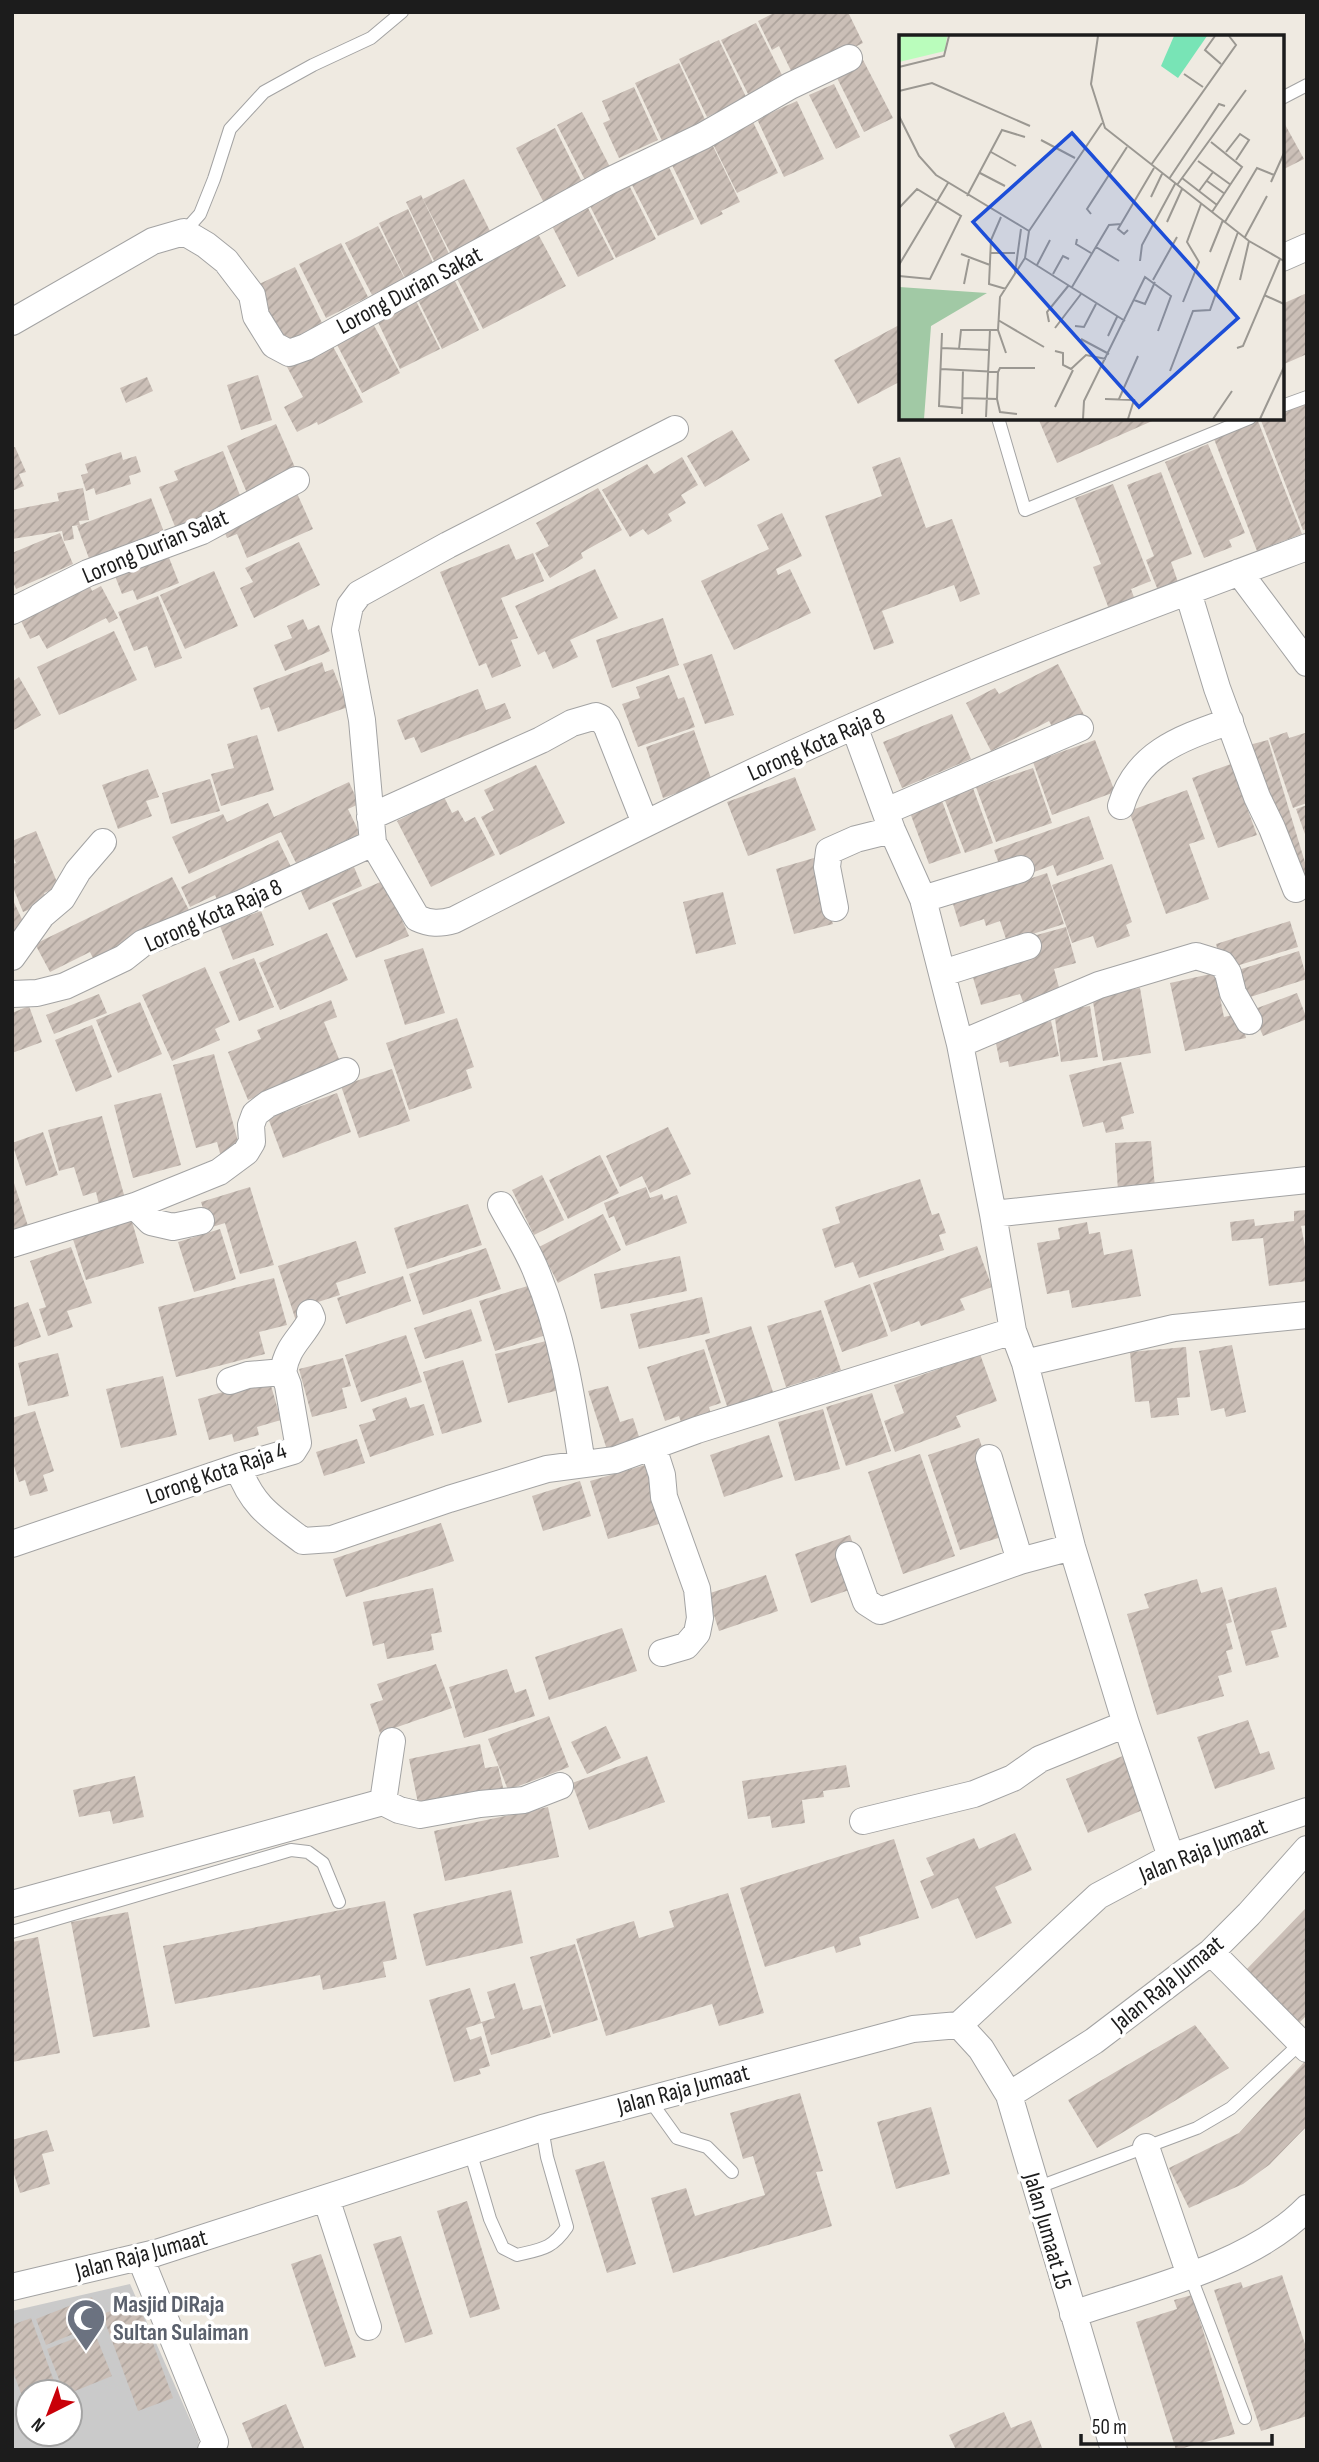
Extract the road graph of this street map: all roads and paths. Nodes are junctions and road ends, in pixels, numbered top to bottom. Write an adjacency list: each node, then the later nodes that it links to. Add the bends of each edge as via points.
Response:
1 (402, 12): 5 (lane, via 372,38 264,92 230,129 200,214)
2 (849, 58): 5 (street, Lorong Durian Sakat, via 289,353 274,345 256,316 252,295 226,261)
3 (1307, 85): 4 (lane)
4 (1284, 97)
5 (184, 232): 8 (street, via 153,241)
6 (1307, 247): 7 (street)
7 (1284, 257)
8 (12, 322)
9 (1307, 397): 10 (lane)
10 (1284, 405)
11 (999, 420): 12 (lane, via 1025,510)
12 (1245, 420)
13 (675, 429): 26 (street, Lorong Kota Raja 8, via 449,545 359,594 349,606 345,630 362,720)
14 (296, 480): 18 (street, Lorong Durian Salat, via 202,530 88,573)
15 (1307, 547): 16 (street, Lorong Kota Raja 8)
16 (1240, 572): 17 (street, Lorong Kota Raja 8); 19 (street)
17 (1188, 592): 20 (street); 21 (street, Lorong Kota Raja 8, via 1075,633)
18 (12, 611)
19 (1307, 663)
20 (1230, 721): 23 (street, via 1188,736 1155,755 1127,786); 29 (street)
21 (854, 726): 24 (street); 25 (street, Lorong Kota Raja 8)
22 (1080, 728): 24 (street)
23 (1121, 806)
24 (889, 820): 30 (street); 31 (street, via 829,851 827,867)
25 (645, 823): 26 (street, Lorong Kota Raja 8, via 441,923 417,918); 26 (street, via 607,727 593,715)
26 (371, 830): 35 (street, Lorong Kota Raja 8, via 242,902 143,943 124,958 65,986)
27 (103, 842): 33 (street)
28 (1021, 869): 30 (street)
29 (1296, 889)
30 (923, 899): 34 (street)
31 (835, 908)
32 (1028, 946): 34 (street)
33 (12, 957)
34 (943, 973): 37 (street)
35 (12, 994)
36 (1249, 1021): 37 (street, via 1222,964 1196,956 1099,985)
37 (960, 1044): 42 (street)
38 (346, 1071): 41 (street, via 268,1104 256,1114 246,1152 219,1172)
39 (1307, 1180): 42 (street)
40 (501, 1205): 53 (street, via 536,1269 553,1319 569,1376)
41 (135, 1206): 43 (street, via 151,1222 173,1227); 44 (street)
42 (993, 1214): 47 (street)
43 (201, 1221)
44 (12, 1244)
45 (310, 1313): 49 (street, via 313,1318 291,1346)
46 (1307, 1315): 48 (street, via 1174,1328)
47 (1013, 1331): 48 (street); 51 (street)
48 (1025, 1363): 56 (street)
49 (283, 1372): 50 (street); 54 (street, Lorong Kota Raja 4, via 298,1443 293,1451)
50 (230, 1381)
51 (653, 1447): 53 (street, via 615,1460); 58 (street, via 664,1497 697,1589 700,1618 697,1633 685,1646)
52 (989, 1458): 56 (street)
53 (582, 1464): 54 (street, via 547,1469 332,1539 303,1541 260,1508)
54 (238, 1467): 55 (street, Lorong Kota Raja 4)
55 (12, 1544)
56 (1046, 1554): 57 (street, via 880,1611 866,1602); 59 (street)
57 (849, 1555)
58 (662, 1653)
59 (1124, 1729): 64 (street, via 1040,1759 1013,1778 974,1794); 66 (street)
60 (392, 1741): 62 (street)
61 (560, 1786): 62 (street, via 524,1800 420,1815)
62 (383, 1802): 68 (street)
63 (1307, 1811): 66 (street, Jalan Raja Jumaat)
64 (863, 1822)
65 (1307, 1849): 70 (street, Jalan RaJa Jumaat)
66 (1171, 1857): 71 (street, Jalan Raja Jumaat, via 1098,1896)
67 (339, 1902): 69 (lane, via 323,1863 308,1852 291,1850)
68 (12, 1903)
69 (12, 1932)
70 (1211, 1952): 72 (street); 73 (street, Jalan RaJa Jumaat, via 1094,2041)
71 (959, 2025): 73 (street, Jalan Jumaat 15, via 981,2049); 74 (street, Jalan Raja Jumaat, via 913,2029)
72 (1305, 2043): 76 (lane, via 1231,2108 1197,2128)
73 (1009, 2095): 79 (street, Jalan Jumaat 15)
74 (649, 2098): 75 (street, Jalan Raja Jumaat); 78 (lane, via 677,2138 707,2147)
75 (542, 2127): 77 (street, Jalan Raja Jumaat); 77 (lane, via 567,2227 557,2242 545,2248 517,2255 503,2248)
76 (1146, 2147): 79 (lane); 83 (street)
77 (470, 2151): 80 (street, Jalan Raja Jumaat)
78 (732, 2172)
79 (1035, 2188): 85 (street, Jalan Jumaat 15)
80 (326, 2198): 82 (street, Jalan Raja Jumaat); 86 (street)
81 (1305, 2218): 83 (street, via 1243,2254)
82 (140, 2257): 84 (street, Jalan Raja Jumaat); 88 (street, via 215,2442)
83 (1190, 2275): 85 (street); 87 (lane)
84 (12, 2287)
85 (1073, 2314): 89 (street, Jalan Jumaat 15)
86 (368, 2327)
87 (1245, 2418)
88 (211, 2450)
89 (1114, 2450)

